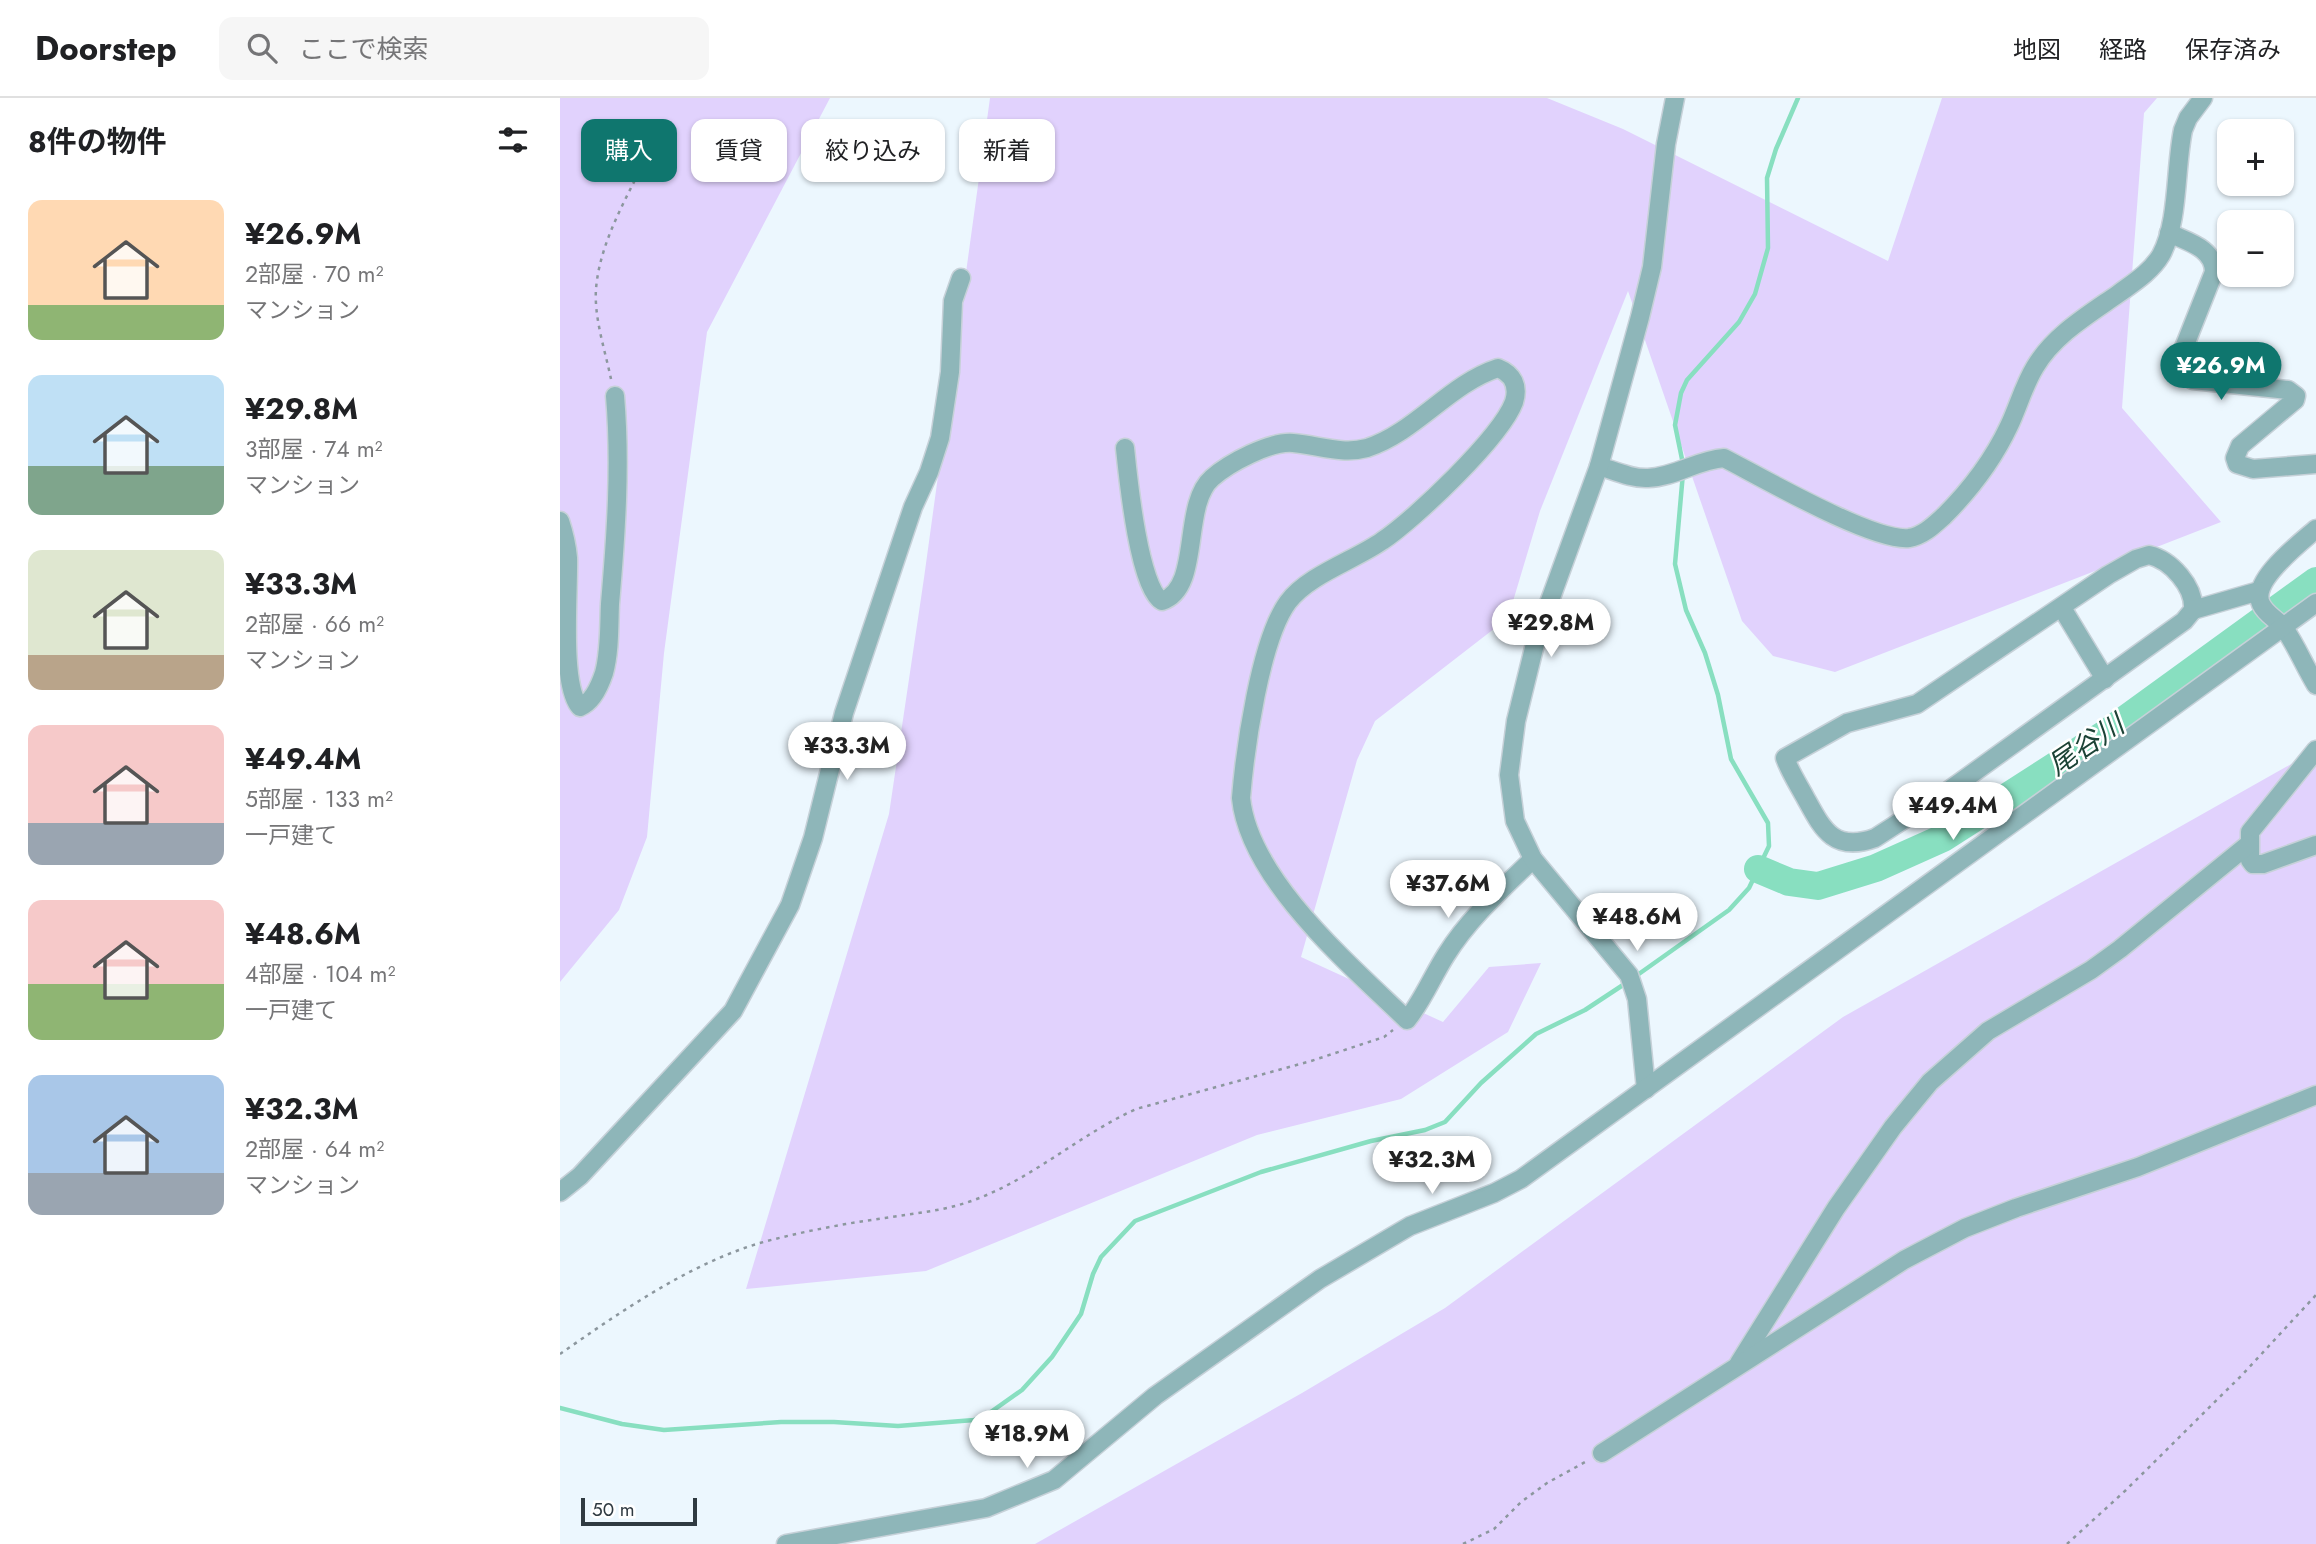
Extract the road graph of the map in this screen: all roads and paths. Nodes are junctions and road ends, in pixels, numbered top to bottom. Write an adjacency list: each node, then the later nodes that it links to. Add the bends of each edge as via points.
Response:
1 (1675, 98): 9 (street, via 1652,267)
2 (2203, 98): 4 (street, via 2183,130)
3 (635, 182): 6 (path, via 612,230 596,289)
4 (2169, 233): 8 (street, via 2202,249 2214,264 2179,360 2180,373 2193,380 2288,390 2296,396 2240,446 2237,464 2253,468); 9 (street, via 2150,270 2045,351 1986,467 1924,533 1900,538 1849,521 1724,458 1647,478)
5 (961, 278): 26 (street, via 953,300 949,382 940,438 844,713 813,838 790,905 733,1011)
6 (615, 396): 10 (street, via 618,433 606,661 598,688 580,706 572,698 566,673 568,556)
7 (1125, 449): 23 (street, via 1147,579 1162,601 1179,585 1200,493 1215,476 1276,444 1350,451 1366,448 1402,430 1488,371 1498,368 1513,379 1516,388 1508,413 1421,510 1384,540 1289,601 1273,633 1253,715 1241,798 1255,847 1290,898)
8 (2316, 464)
9 (1599, 466): 22 (street, via 1537,636 1516,721 1509,775 1511,801)
10 (560, 521)
11 (2316, 528): 12 (street, via 2279,563)
12 (2259, 591): 15 (street); 16 (street, via 2264,610)
13 (2316, 603): 16 (street)
14 (2062, 608): 15 (street, via 2108,575 2149,555 2162,558 2173,569 2189,590); 17 (street); 17 (street, via 1917,704 1847,723 1785,758 1821,826 1841,841 1875,838)
15 (2193, 610): 17 (street)
16 (2283, 627): 18 (street); 24 (street)
17 (2105, 679)
18 (2316, 685)
19 (2316, 750): 20 (street, via 2254,826)
20 (2249, 844): 21 (street, via 2250,860 2258,865); 29 (street, via 2091,970 1988,1031 1930,1083 1836,1208)
21 (2316, 845)
22 (1533, 859): 23 (street, via 1457,940); 24 (street, via 1629,975 1637,999)
23 (1407, 1020): 28 (path, via 1372,1041 1136,1109 974,1200 946,1209 836,1225 745,1248 632,1303)
24 (1646, 1089): 31 (street, via 1521,1179 1410,1226 1320,1279 1155,1396 1054,1479 986,1508)
25 (2316, 1095): 29 (street, via 2138,1167 1965,1228 1904,1260)
26 (560, 1192)
27 (2316, 1295): 33 (path, via 2243,1374)
28 (560, 1354)
29 (1737, 1367): 30 (street)
30 (1602, 1453): 32 (path, via 1547,1483 1494,1529)
31 (786, 1544)
32 (1463, 1544)
33 (2067, 1544)

